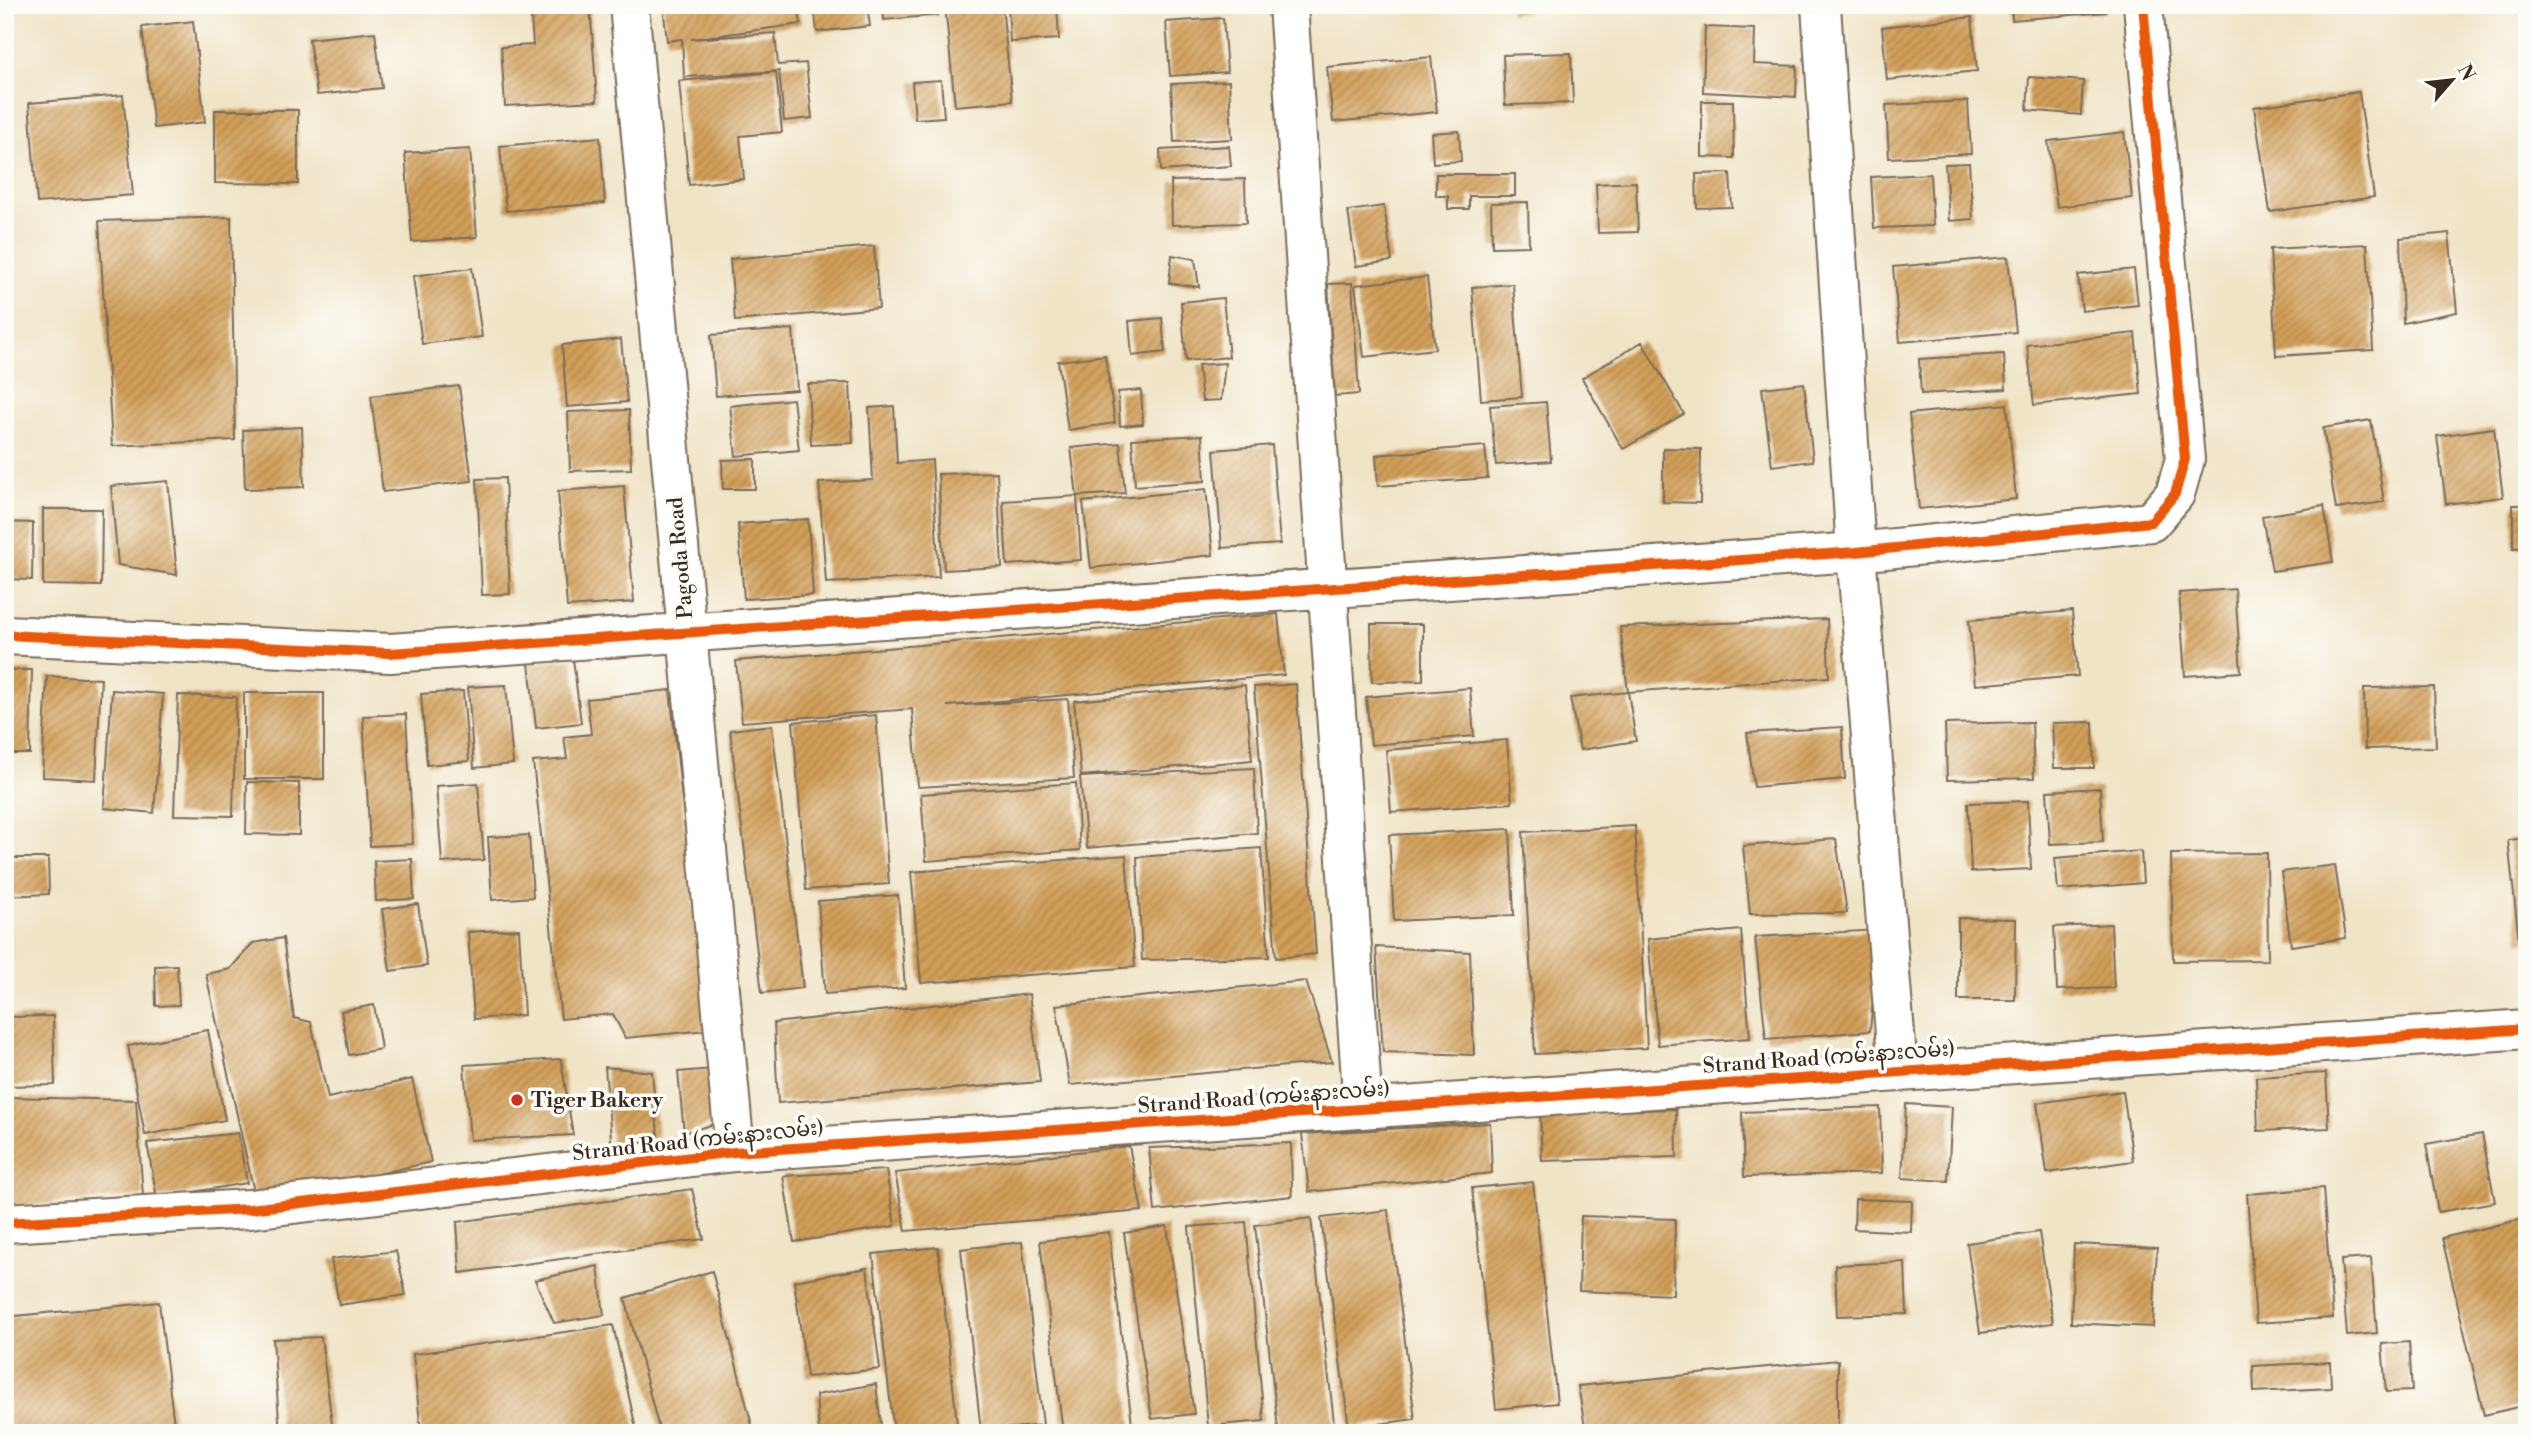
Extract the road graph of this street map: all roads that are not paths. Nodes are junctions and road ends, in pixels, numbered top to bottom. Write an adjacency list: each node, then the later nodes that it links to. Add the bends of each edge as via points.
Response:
1 (629, 5): 7 (street, Pagoda Road)
2 (1287, 5): 6 (street)
3 (1821, 5): 5 (street)
4 (2143, 5): 5 (street, via 2185,459 2175,494 2151,522)
5 (1856, 552): 6 (street); 10 (street)
6 (1327, 588): 7 (street); 11 (street)
7 (687, 633): 8 (street, via 390,653); 12 (street, Pagoda Road)
8 (5, 635)
9 (2527, 1029): 10 (street, Strand Road (ကမ်းနားလမ်း))
10 (1898, 1071): 11 (street, Strand Road (ကမ်းနားလမ်း))
11 (1363, 1109): 12 (street, Strand Road (ကမ်းနားလမ်း))
12 (735, 1152): 13 (street, Strand Road (ကမ်းနားလမ်း), via 250,1209)
13 (5, 1223)

